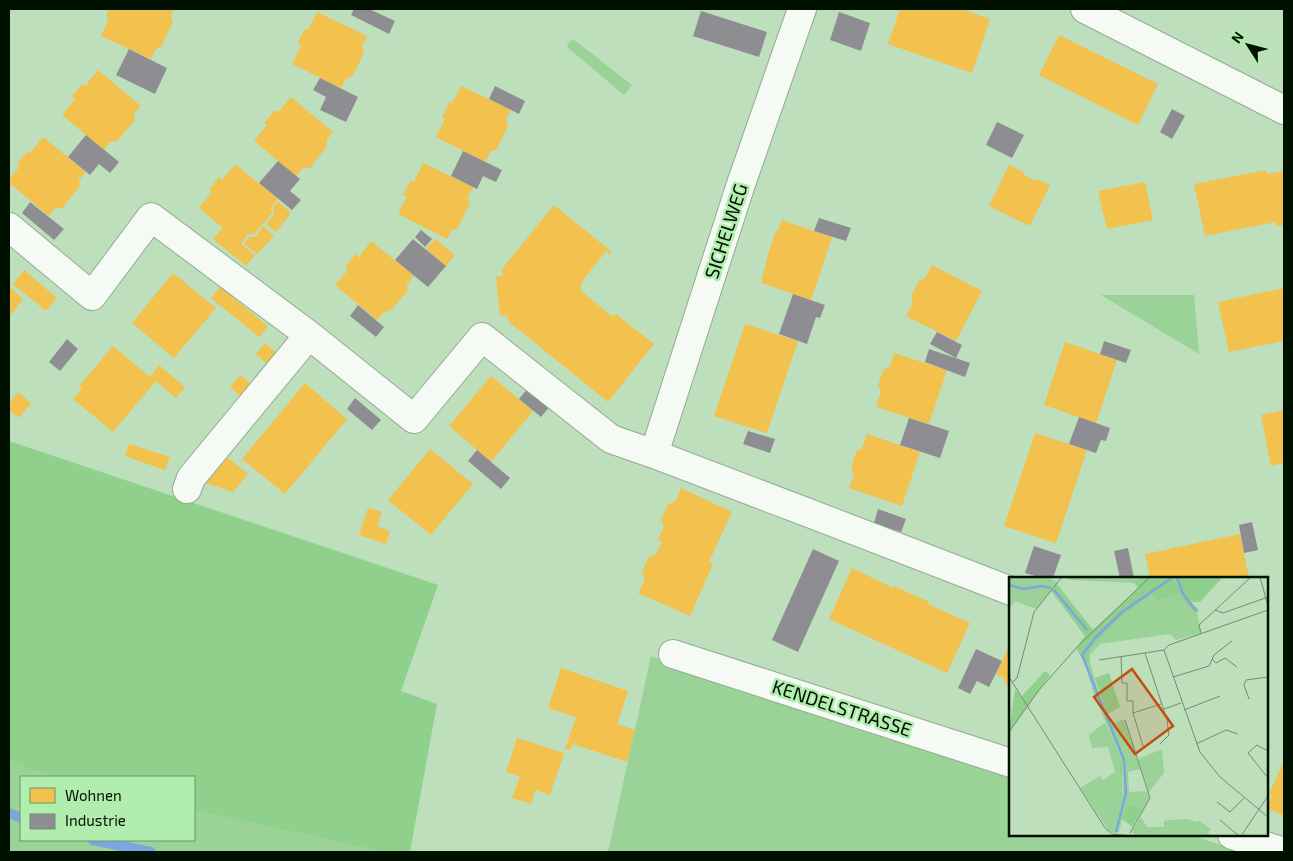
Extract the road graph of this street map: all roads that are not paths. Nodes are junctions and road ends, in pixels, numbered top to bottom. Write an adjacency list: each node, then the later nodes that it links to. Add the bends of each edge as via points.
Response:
1 (802, 9): 6 (street, SICHELWEG, via 741,184)
2 (1085, 9): 3 (street)
3 (1284, 110)
4 (9, 227): 5 (street, via 92,296 151,217)
5 (309, 335): 6 (street, via 414,419 482,337 611,439); 7 (street, via 191,478)
6 (654, 454): 8 (street)
7 (187, 489)
8 (1009, 591)
9 (673, 654): 10 (street, KENDELSTRASSE)
10 (1009, 763)
11 (1235, 836): 12 (street)
12 (1284, 852)

